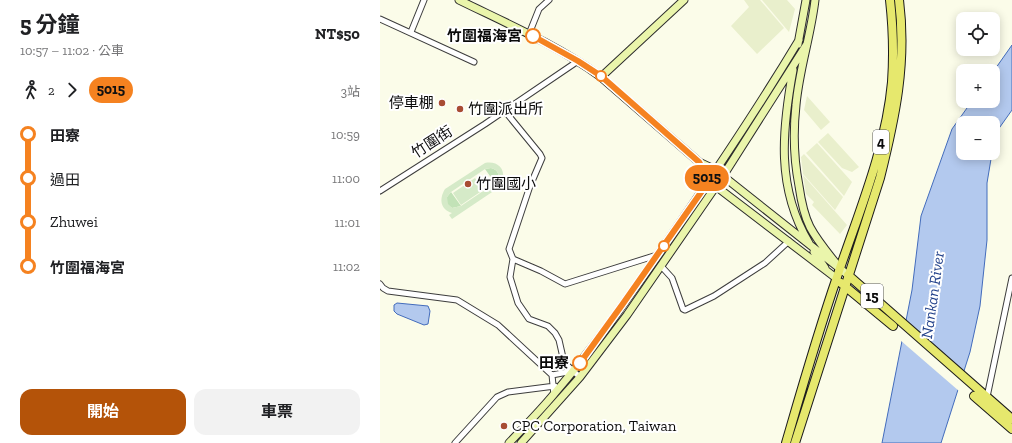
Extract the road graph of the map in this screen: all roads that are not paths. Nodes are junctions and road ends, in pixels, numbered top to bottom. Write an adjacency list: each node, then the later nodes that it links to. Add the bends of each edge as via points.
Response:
1 (424, 0): 10 (street)
2 (460, 0): 11 (street)
3 (549, 0): 11 (street, via 539,9)
4 (684, 0): 17 (street)
5 (806, 0): 12 (street)
6 (815, 0): 13 (street)
7 (890, 0): 31 (main road, 4, via 893,62 889,102 881,143)
8 (899, 0): 32 (main road, 4, via 902,34 897,105 880,178)
9 (380, 19): 10 (street)
10 (411, 32): 15 (street)
11 (529, 34): 14 (street)
12 (799, 40): 16 (street); 20 (street)
13 (807, 44): 16 (street); 31 (street, via 794,121 797,180 810,227)
14 (578, 61): 17 (street); 18 (street, 竹圍街)
15 (474, 62)
16 (794, 66): 21 (street); 26 (street, via 787,102 784,164 793,206)
17 (601, 76): 19 (street)
18 (504, 110): 24 (street, 竹圍街); 28 (street, via 542,158 509,249)
19 (699, 162): 20 (street); 22 (street)
20 (716, 170): 21 (street); 22 (street)
21 (723, 176): 23 (street); 26 (street)
22 (709, 181): 23 (street); 27 (street)
23 (716, 186): 25 (street); 29 (street)
24 (380, 191)
25 (789, 241): 29 (street, via 765,262 714,296 685,310 672,278); 30 (street)
26 (811, 247): 30 (street); 31 (street)
27 (657, 255): 28 (street, via 565,284); 38 (street)
28 (512, 259): 38 (street, via 510,278 518,303 529,319 548,326 555,333 564,362)
29 (661, 266): 40 (street)
30 (825, 268): 33 (street)
31 (840, 268): 32 (street); 33 (main road, 4)
32 (848, 275): 36 (main road, 4); 43 (main road, 15)
33 (836, 278): 36 (main road, 15); 51 (main road, 4)
34 (1012, 278): 45 (street)
35 (380, 284): 39 (street, via 388,291 457,300 498,325)
36 (844, 285): 37 (main road, 15); 52 (main road, 4)
37 (893, 326)
38 (573, 371): 39 (street); 40 (street); 41 (street)
39 (552, 375): 42 (street)
40 (580, 377): 50 (street)
41 (562, 385): 42 (street); 44 (street)
42 (553, 386): 44 (street); 48 (street, via 508,392 497,396)
43 (975, 392): 45 (main road, 15); 47 (main road, 15)
44 (554, 395): 49 (street)
45 (987, 397): 46 (main road, 15)
46 (1012, 419)
47 (1012, 429)
48 (455, 443)
49 (509, 443)
50 (521, 443)
51 (786, 443)
52 (795, 443)

